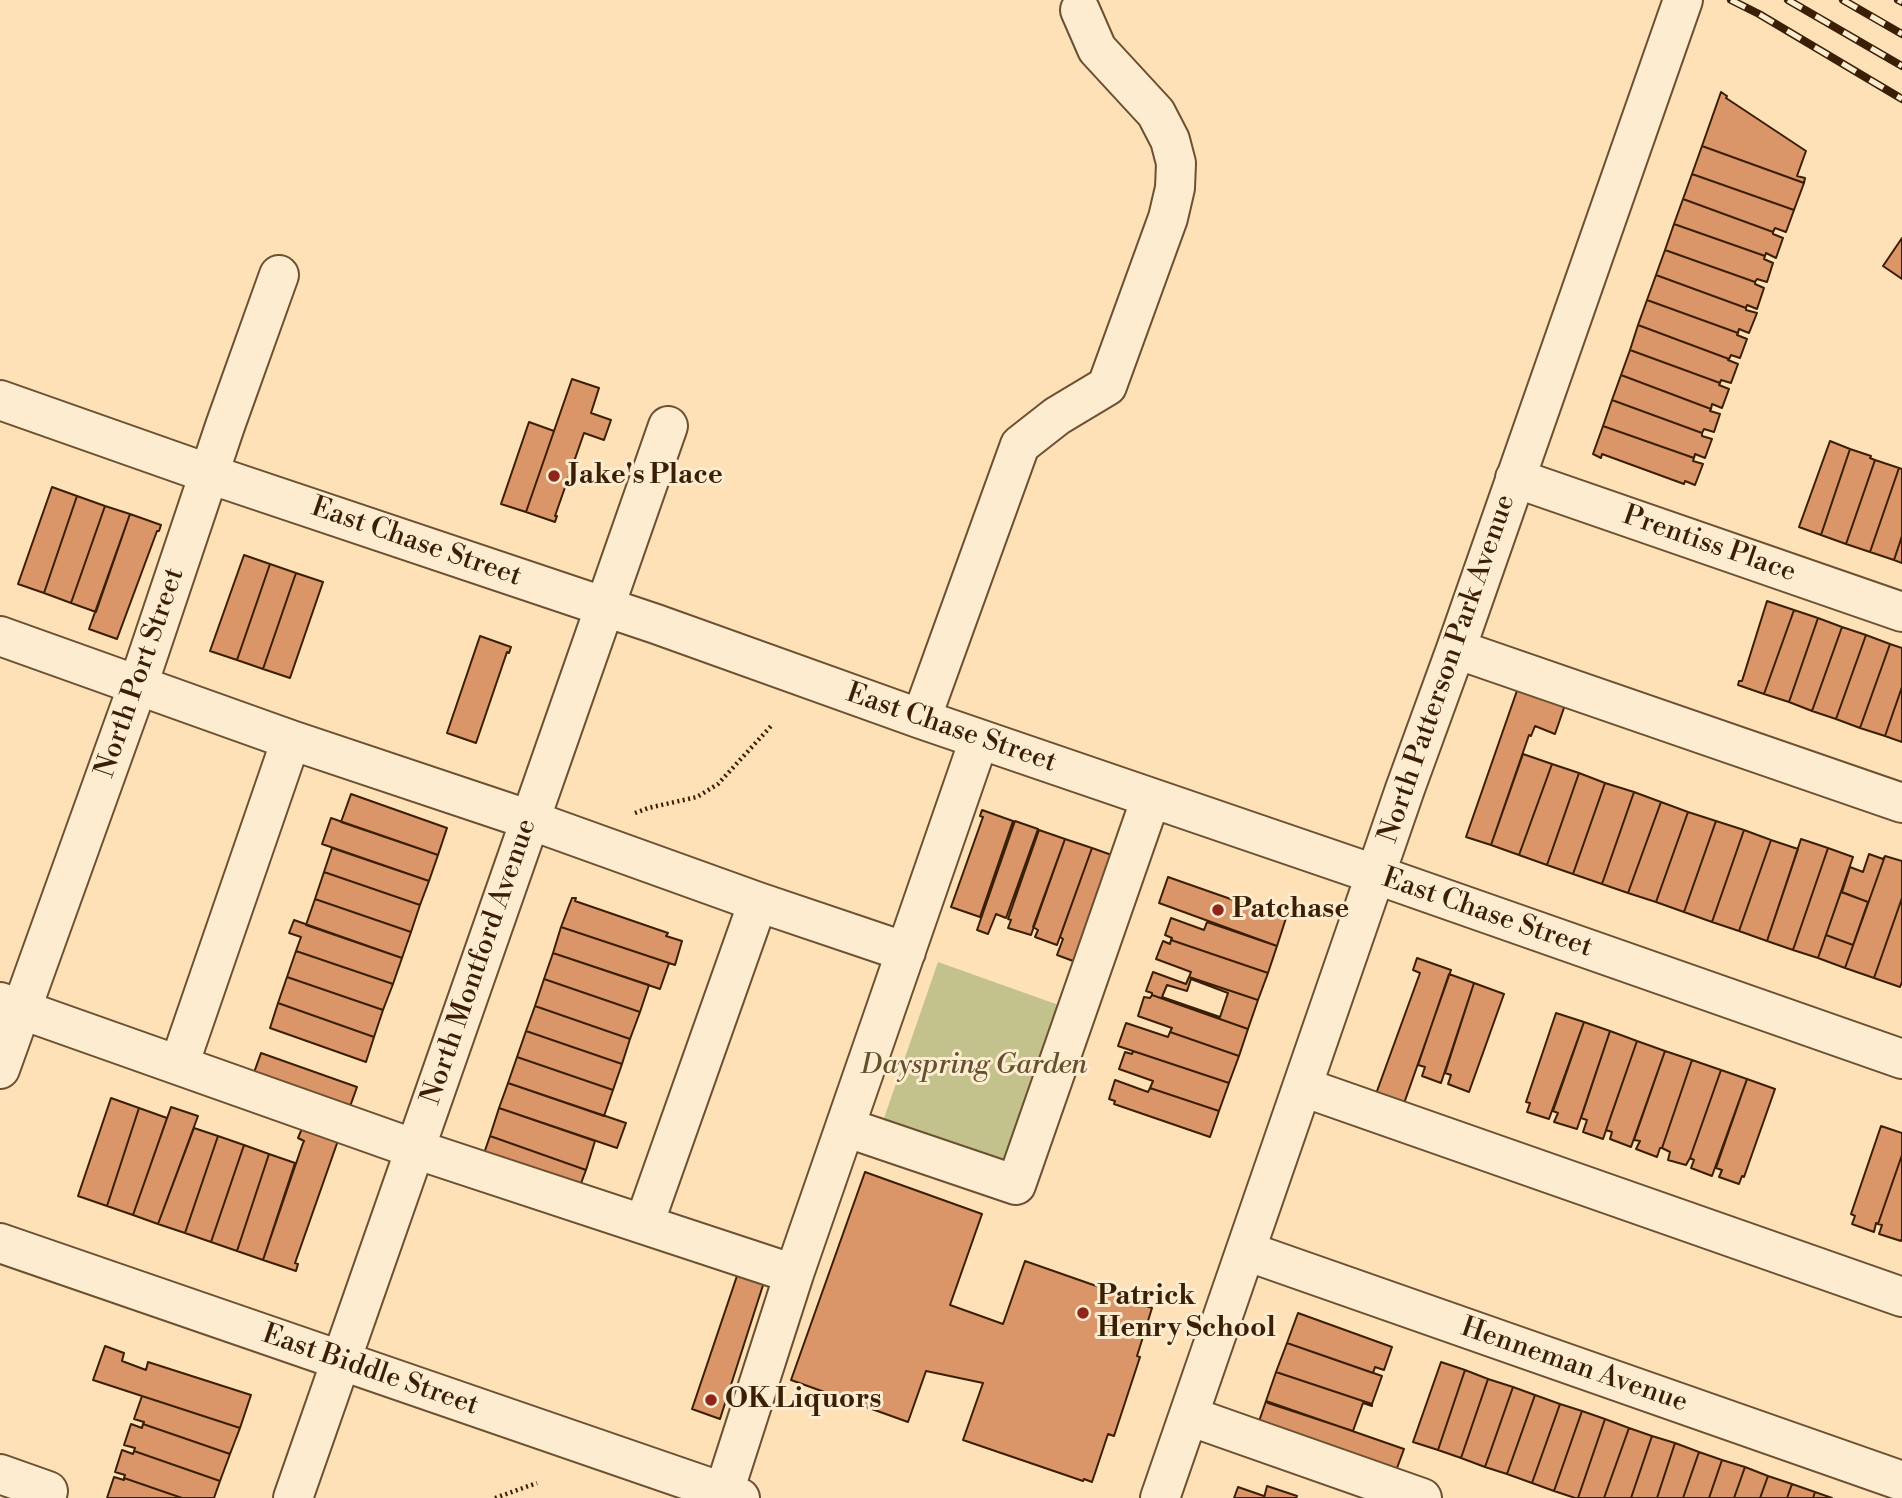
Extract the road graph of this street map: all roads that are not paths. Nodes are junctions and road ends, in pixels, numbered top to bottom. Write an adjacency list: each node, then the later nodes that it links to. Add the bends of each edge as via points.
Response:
1 (1683, 0): 7 (street, North Patterson Park Avenue)
2 (1080, 10): 13 (street, via 1097,48 1156,113 1176,163 1175,188 1107,386 1020,445)
3 (279, 275): 6 (street, North Port Street)
4 (0, 400): 6 (street, East Chase Street)
5 (668, 426): 8 (street, North Montford Avenue)
6 (209, 474): 8 (street, East Chase Street); 12 (street, North Port Street)
7 (1515, 478): 9 (street, Prentiss Place); 11 (street, North Patterson Park Avenue)
8 (604, 607): 13 (street, East Chase Street); 18 (street, North Montford Avenue)
9 (1902, 612)
10 (0, 636): 12 (street)
11 (1456, 649): 17 (street); 19 (street, North Patterson Park Avenue)
12 (138, 685): 14 (street); 22 (street, North Port Street)
13 (921, 719): 15 (street, East Chase Street)
14 (291, 740): 18 (street); 24 (street)
15 (979, 740): 16 (street, East Chase Street); 21 (street)
16 (1151, 798): 19 (street, East Chase Street); 27 (street, via 1016,1185)
17 (1902, 803)
18 (530, 820): 20 (street); 28 (street, North Montford Avenue)
19 (1377, 875): 23 (street, East Chase Street); 26 (street, North Patterson Park Avenue)
20 (758, 902): 21 (street); 29 (street)
21 (906, 952): 27 (street)
22 (11, 1005): 24 (street); 25 (street, North Port Street)
23 (1902, 1059)
24 (179, 1065): 28 (street)
25 (0, 1069)
26 (1303, 1087): 31 (street, North Patterson Park Avenue); 33 (street)
27 (845, 1127): 32 (street)
28 (415, 1149): 29 (street); 34 (street, North Montford Avenue)
29 (644, 1224): 32 (street)
30 (0, 1243): 34 (street, East Biddle Street)
31 (1246, 1251): 35 (street, North Patterson Park Avenue); 37 (street, Henneman Avenue)
32 (794, 1275): 38 (street)
33 (1902, 1297)
34 (341, 1360): 38 (street, East Biddle Street); 40 (street, North Montford Avenue)
35 (1189, 1416): 41 (street, North Patterson Park Avenue); 42 (street)
36 (0, 1474): 39 (street, via 48,1491)
37 (1902, 1481)
38 (729, 1496)
39 (46, 1498)
40 (293, 1498)
41 (1160, 1498)
42 (1422, 1498)

